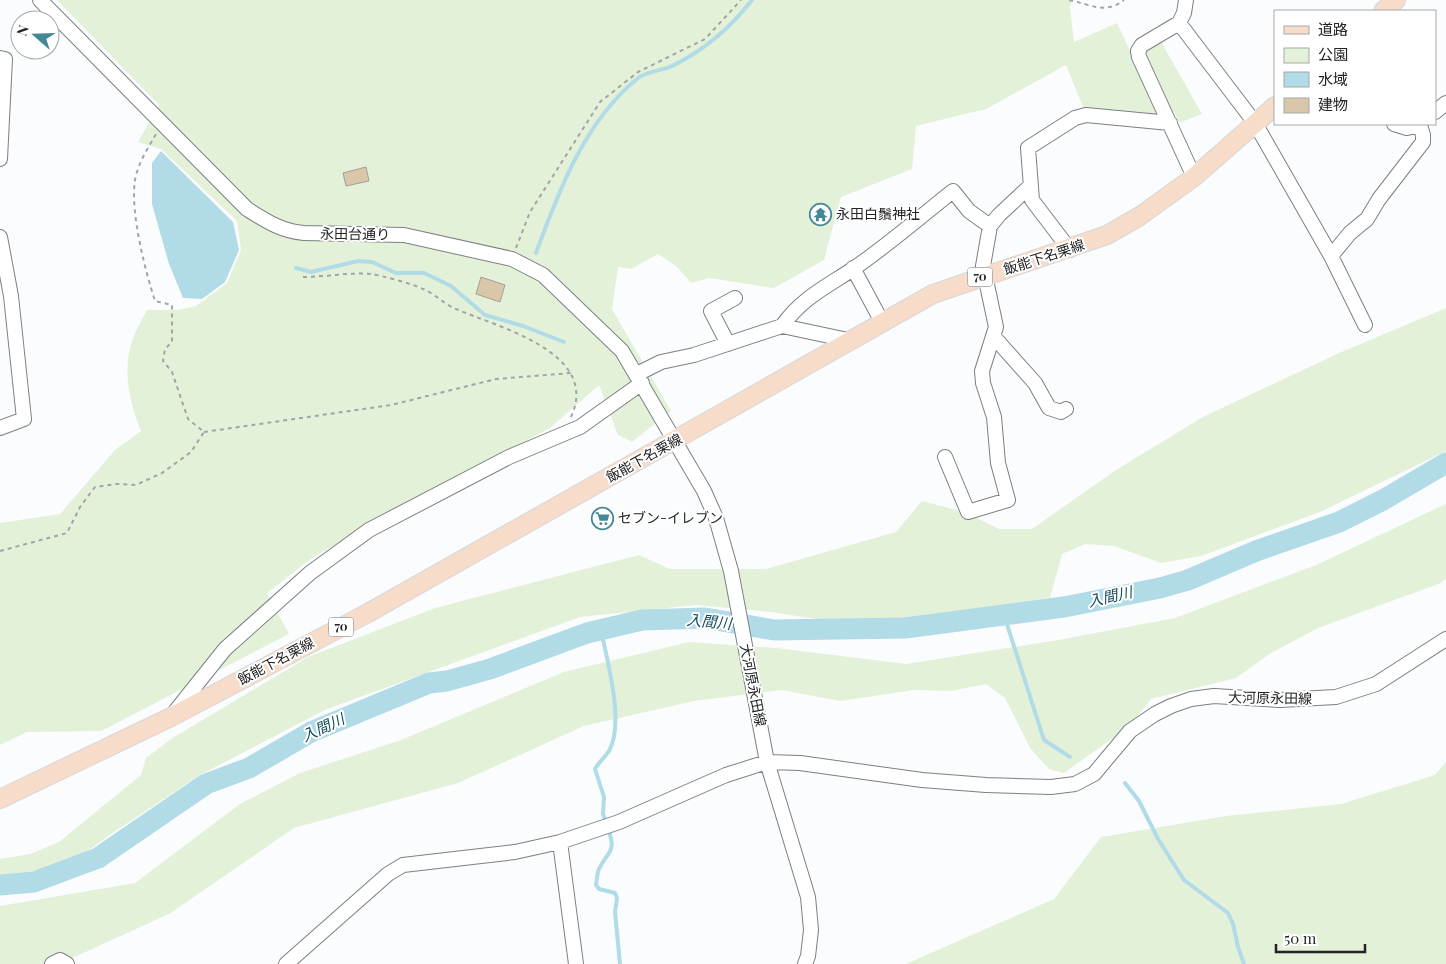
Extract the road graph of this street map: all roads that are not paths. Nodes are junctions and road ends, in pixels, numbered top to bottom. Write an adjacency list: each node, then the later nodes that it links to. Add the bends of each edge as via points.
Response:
1 (40, 0): 33 (street, 永田台通り, via 247,209 288,232 404,235 512,258 536,270 564,294 610,338)
2 (1186, 0): 5 (street)
3 (1396, 0): 4 (main road)
4 (1384, 10)
5 (1178, 23): 10 (street, via 1142,45 1138,51); 11 (street)
6 (0, 58): 15 (street, via 5,59)
7 (1446, 103): 9 (street)
8 (1274, 107): 11 (main road, 飯能下名栗線 / 70)
9 (1436, 111)
10 (1170, 123): 16 (street); 17 (street, via 1086,115 1075,118 1028,148)
11 (1255, 123): 16 (main road, 飯能下名栗線 / 70); 21 (street)
12 (1397, 125): 13 (street, via 1406,128)
13 (1416, 125)
14 (1420, 125): 21 (street, via 1424,135 1419,150 1367,219)
15 (0, 159)
16 (1194, 177): 20 (main road, 飯能下名栗線 / 70, via 1140,216 1107,235)
17 (1030, 186): 18 (street); 20 (street, via 1032,200)
18 (990, 226): 22 (street, via 969,211 953,191); 23 (street, via 983,266)
19 (0, 237): 24 (street)
20 (1070, 250): 23 (main road, 飯能下名栗線 / 70)
21 (1331, 256): 28 (street)
22 (853, 268): 27 (street); 29 (street, via 820,288)
23 (986, 275): 27 (main road, 飯能下名栗線 / 70, via 933,294); 30 (street, via 995,315)
24 (11, 296): 26 (street); 35 (street, via 24,419)
25 (735, 298): 32 (street, via 711,311)
26 (0, 314)
27 (882, 322): 31 (main road, 飯能下名栗線 / 70)
28 (1365, 325)
29 (782, 326): 31 (street); 32 (street)
30 (994, 337): 34 (street, via 1035,382 1046,404 1054,411); 37 (street, via 982,371 982,383 994,417 998,463 1008,500 968,512)
31 (848, 340): 36 (main road, 飯能下名栗線 / 70)
32 (728, 344): 33 (street, via 661,362)
33 (639, 378): 36 (street, 永田台通り); 39 (street, via 580,427 509,457 369,530 310,573 225,649)
34 (1066, 409)
35 (0, 428)
36 (676, 440): 39 (main road, 飯能下名栗線 / 70, via 368,613); 40 (street, 大河原永田線, via 716,518 732,571)
37 (945, 457)
38 (1446, 639): 40 (street, 大河原永田線, via 1384,680 1336,697 1280,700 1214,696 1184,701 1155,714 1130,731 1083,781 1051,787 922,780 800,763)
39 (171, 717): 41 (main road, 飯能下名栗線 / 70)
40 (767, 762): 42 (street, 大河原永田線, via 726,775 619,822); 47 (street, 大河原永田線, via 808,897 812,930)
41 (0, 799)
42 (560, 842): 45 (street, 大河原永田線, via 515,852 403,865 388,874); 46 (street)
43 (52, 964): 44 (street, via 60,960)
44 (67, 964)
45 (286, 964)
46 (576, 964)
47 (805, 964)

